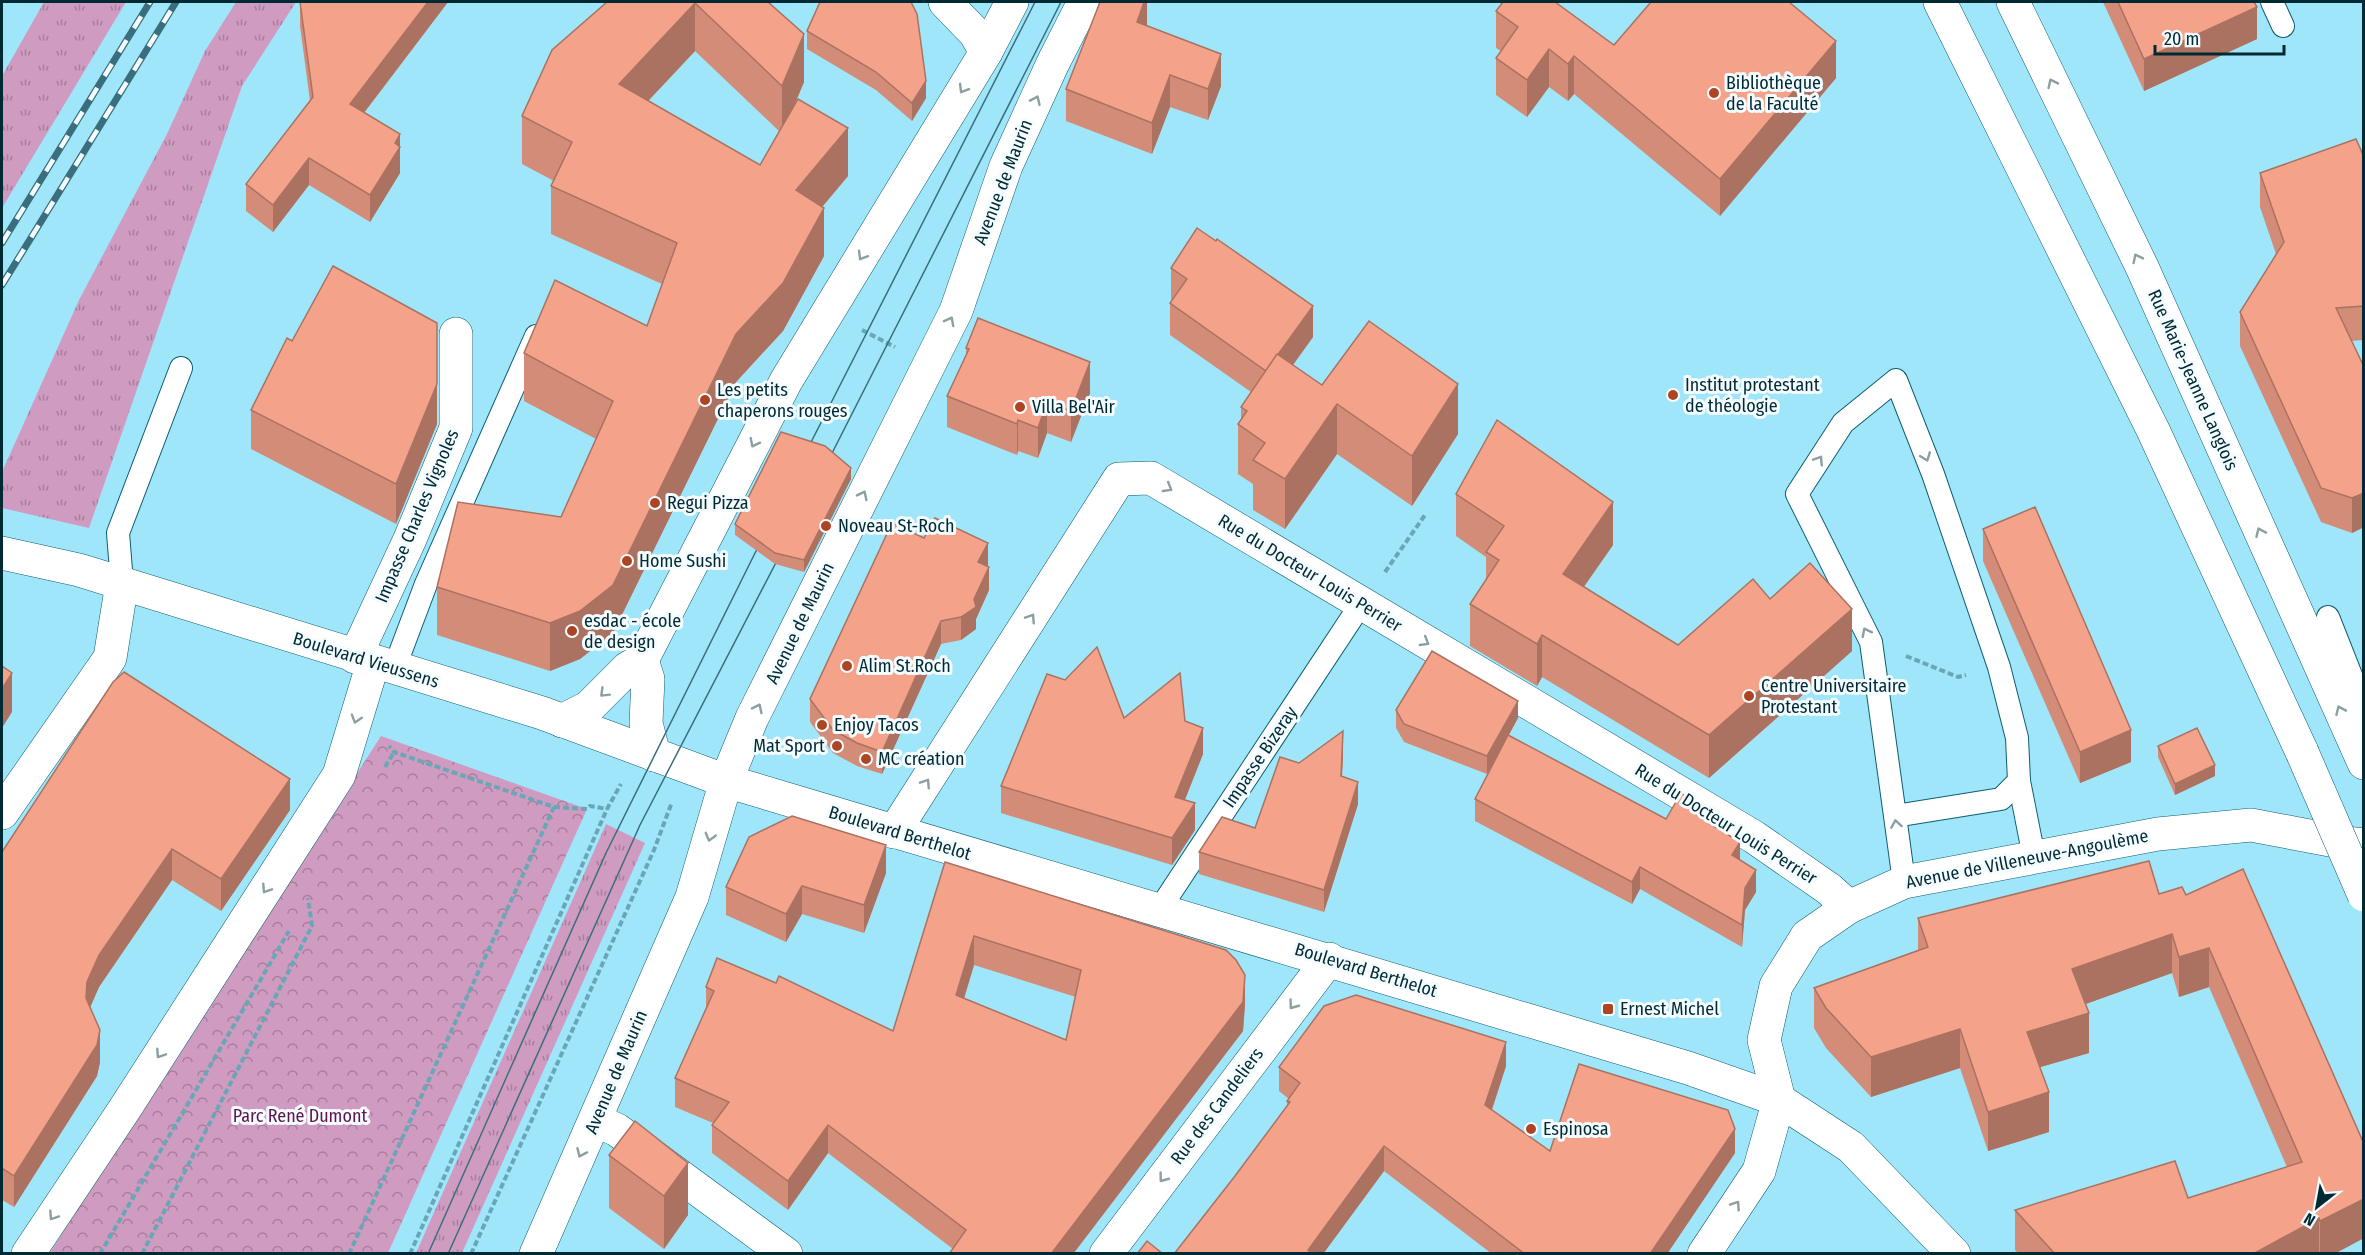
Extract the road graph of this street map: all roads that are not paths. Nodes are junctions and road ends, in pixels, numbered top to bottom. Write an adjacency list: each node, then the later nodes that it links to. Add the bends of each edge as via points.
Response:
1 (945, 2): 8 (street, via 975,33)
2 (1012, 2): 8 (street)
3 (1084, 2): 22 (street, Avenue de Maurin, one-way to 3, via 752,718 956,311 1006,166)
4 (1940, 2): 30 (street, bridge, via 2153,430)
5 (2013, 2): 21 (street, Rue Marie-Jeanne Langlois, one-way to 5, via 2142,267)
6 (2272, 2): 7 (lane)
7 (2283, 26)
8 (986, 52): 16 (street, one-way to 16, via 786,381)
9 (543, 321): 17 (lane, via 426,584)
10 (456, 334): 17 (street, Impasse Charles Vignoles, via 456,428 410,539)
11 (181, 368): 13 (lane, via 118,533)
12 (2, 554): 13 (street, Boulevard Vieussens)
13 (122, 583): 17 (street, Boulevard Vieussens); 24 (street, via 110,658)
14 (1362, 604): 26 (street, Rue du Docteur Louis Perrier, one-way to 14, via 1119,479 1151,478); 31 (street, Rue du Docteur Louis Perrier, one-way to 31, via 1754,837 1823,884); 32 (lane, Impasse Bizeray)
15 (2328, 617): 18 (lane)
16 (642, 660): 19 (street, one-way to 19, via 628,668 589,707); 20 (street, via 648,679)
17 (374, 663): 19 (street, Boulevard Vieussens); 36 (street, Impasse Charles Vignoles, one-way to 36, via 339,775)
18 (2364, 708)
19 (561, 721): 20 (street, Boulevard Vieussens)
20 (647, 752): 22 (street, Boulevard Vieussens)
21 (2362, 755)
22 (726, 781): 26 (street, Boulevard Berthelot); 35 (street, Avenue de Maurin, one-way to 35, via 692,897)
23 (2019, 781): 25 (lane, via 2001,799); 25 (lane, one-way to 23, via 1871,642 1797,494 1843,423 1896,380 1999,666 2018,738); 28 (lane)
24 (2, 813)
25 (1895, 816): 29 (lane, one-way to 25)
26 (894, 832): 32 (street, Boulevard Berthelot)
27 (2364, 845): 28 (street, Avenue de Villeneuve-Angoulème, via 2251,825 2158,834)
28 (2034, 857): 29 (street, Avenue de Villeneuve-Angoulème)
29 (1904, 882): 31 (street, Avenue de Villeneuve-Angoulème)
30 (2364, 895)
31 (1849, 907): 34 (street, Avenue de Villeneuve-Angoulème, via 1807,936 1776,986 1764,1040)
32 (1159, 910): 33 (street, Boulevard Berthelot)
33 (1329, 959): 34 (street, Boulevard Berthelot, via 1681,1065); 39 (street, Rue des Candeliers, one-way to 39)
34 (1779, 1100): 40 (street, one-way to 34, via 1759,1171); 41 (street, Boulevard Berthelot, via 1851,1147)
35 (596, 1120): 37 (street, Avenue de Maurin, one-way to 37); 38 (street, via 617,1130)
36 (28, 1254)
37 (536, 1254)
38 (786, 1254)
39 (1106, 1254)
40 (1704, 1254)
41 (1954, 1254)

